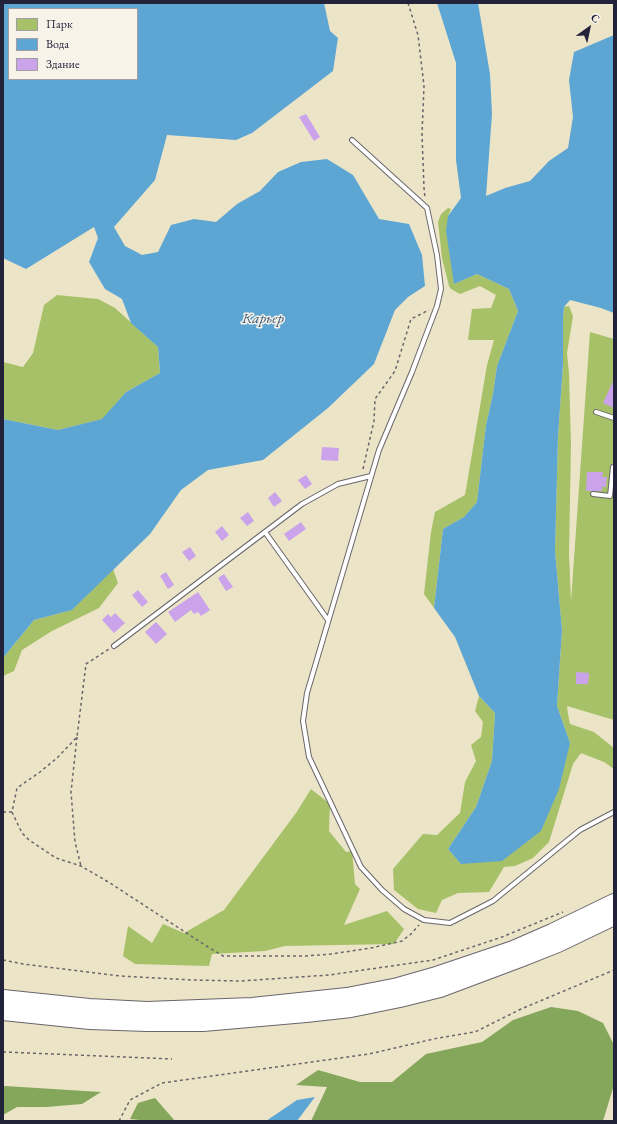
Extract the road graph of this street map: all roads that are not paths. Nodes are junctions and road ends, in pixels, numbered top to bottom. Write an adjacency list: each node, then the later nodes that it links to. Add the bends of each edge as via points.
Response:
1 (352, 140): 5 (lane, via 427,208 441,289 437,306)
2 (596, 412): 3 (lane)
3 (614, 418)
4 (614, 467): 6 (lane, via 610,496)
5 (371, 476): 7 (lane, via 338,484 302,504); 8 (lane)
6 (593, 494)
7 (265, 532): 8 (lane); 9 (lane)
8 (328, 620): 10 (lane, via 307,694 303,721 309,757 362,867 382,890 404,909 424,920 450,923 493,901 580,830)
9 (114, 646)
10 (614, 812)
11 (614, 902): 13 (highway, via 513,949 398,986 347,996 252,1006 148,1010)
12 (614, 917): 14 (highway, via 533,954 440,989 351,1009 187,1023 90,1021)
13 (3, 998)
14 (3, 1012)

